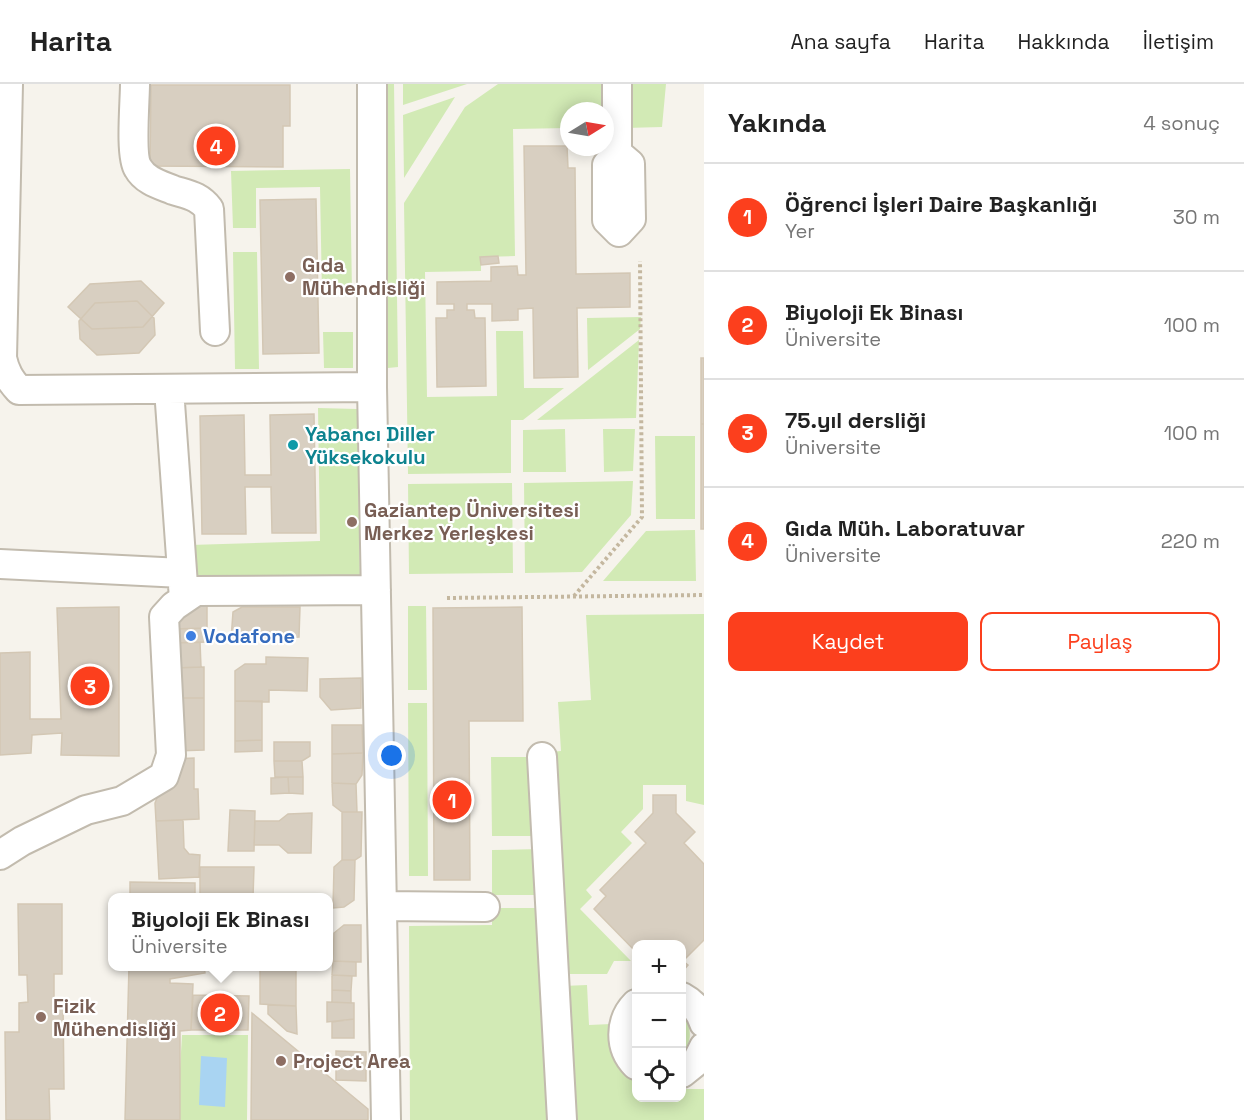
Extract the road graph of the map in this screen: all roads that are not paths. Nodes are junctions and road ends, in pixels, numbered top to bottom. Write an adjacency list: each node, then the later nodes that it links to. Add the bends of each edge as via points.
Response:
1 (8, 84): 5 (street)
2 (135, 84): 7 (street, via 137,167 156,184 202,199 209,209)
3 (372, 84): 8 (street)
4 (617, 84): 6 (street)
5 (3, 141): 11 (street, via 2,358 4,370 20,390)
6 (617, 153)
7 (215, 331)
8 (372, 387): 9 (street); 14 (street)
9 (169, 389): 11 (street); 13 (street)
10 (0, 390): 11 (street)
11 (35, 390)
12 (0, 564): 13 (street)
13 (183, 586): 14 (street, via 196,591); 16 (street, via 164,617 171,755 164,776 122,801 86,810)
14 (376, 590): 17 (street)
15 (542, 757): 30 (street)
16 (0, 855)
17 (382, 906): 18 (street); 29 (street)
18 (485, 907)
19 (704, 993): 20 (street)
20 (686, 995)
21 (686, 999): 23 (street, via 698,1010)
22 (632, 1010): 25 (street, via 623,1029 626,1050)
23 (704, 1023)
24 (704, 1047): 26 (street)
25 (632, 1059)
26 (686, 1071)
27 (686, 1075): 28 (street)
28 (704, 1076)
29 (386, 1120)
30 (562, 1120)

